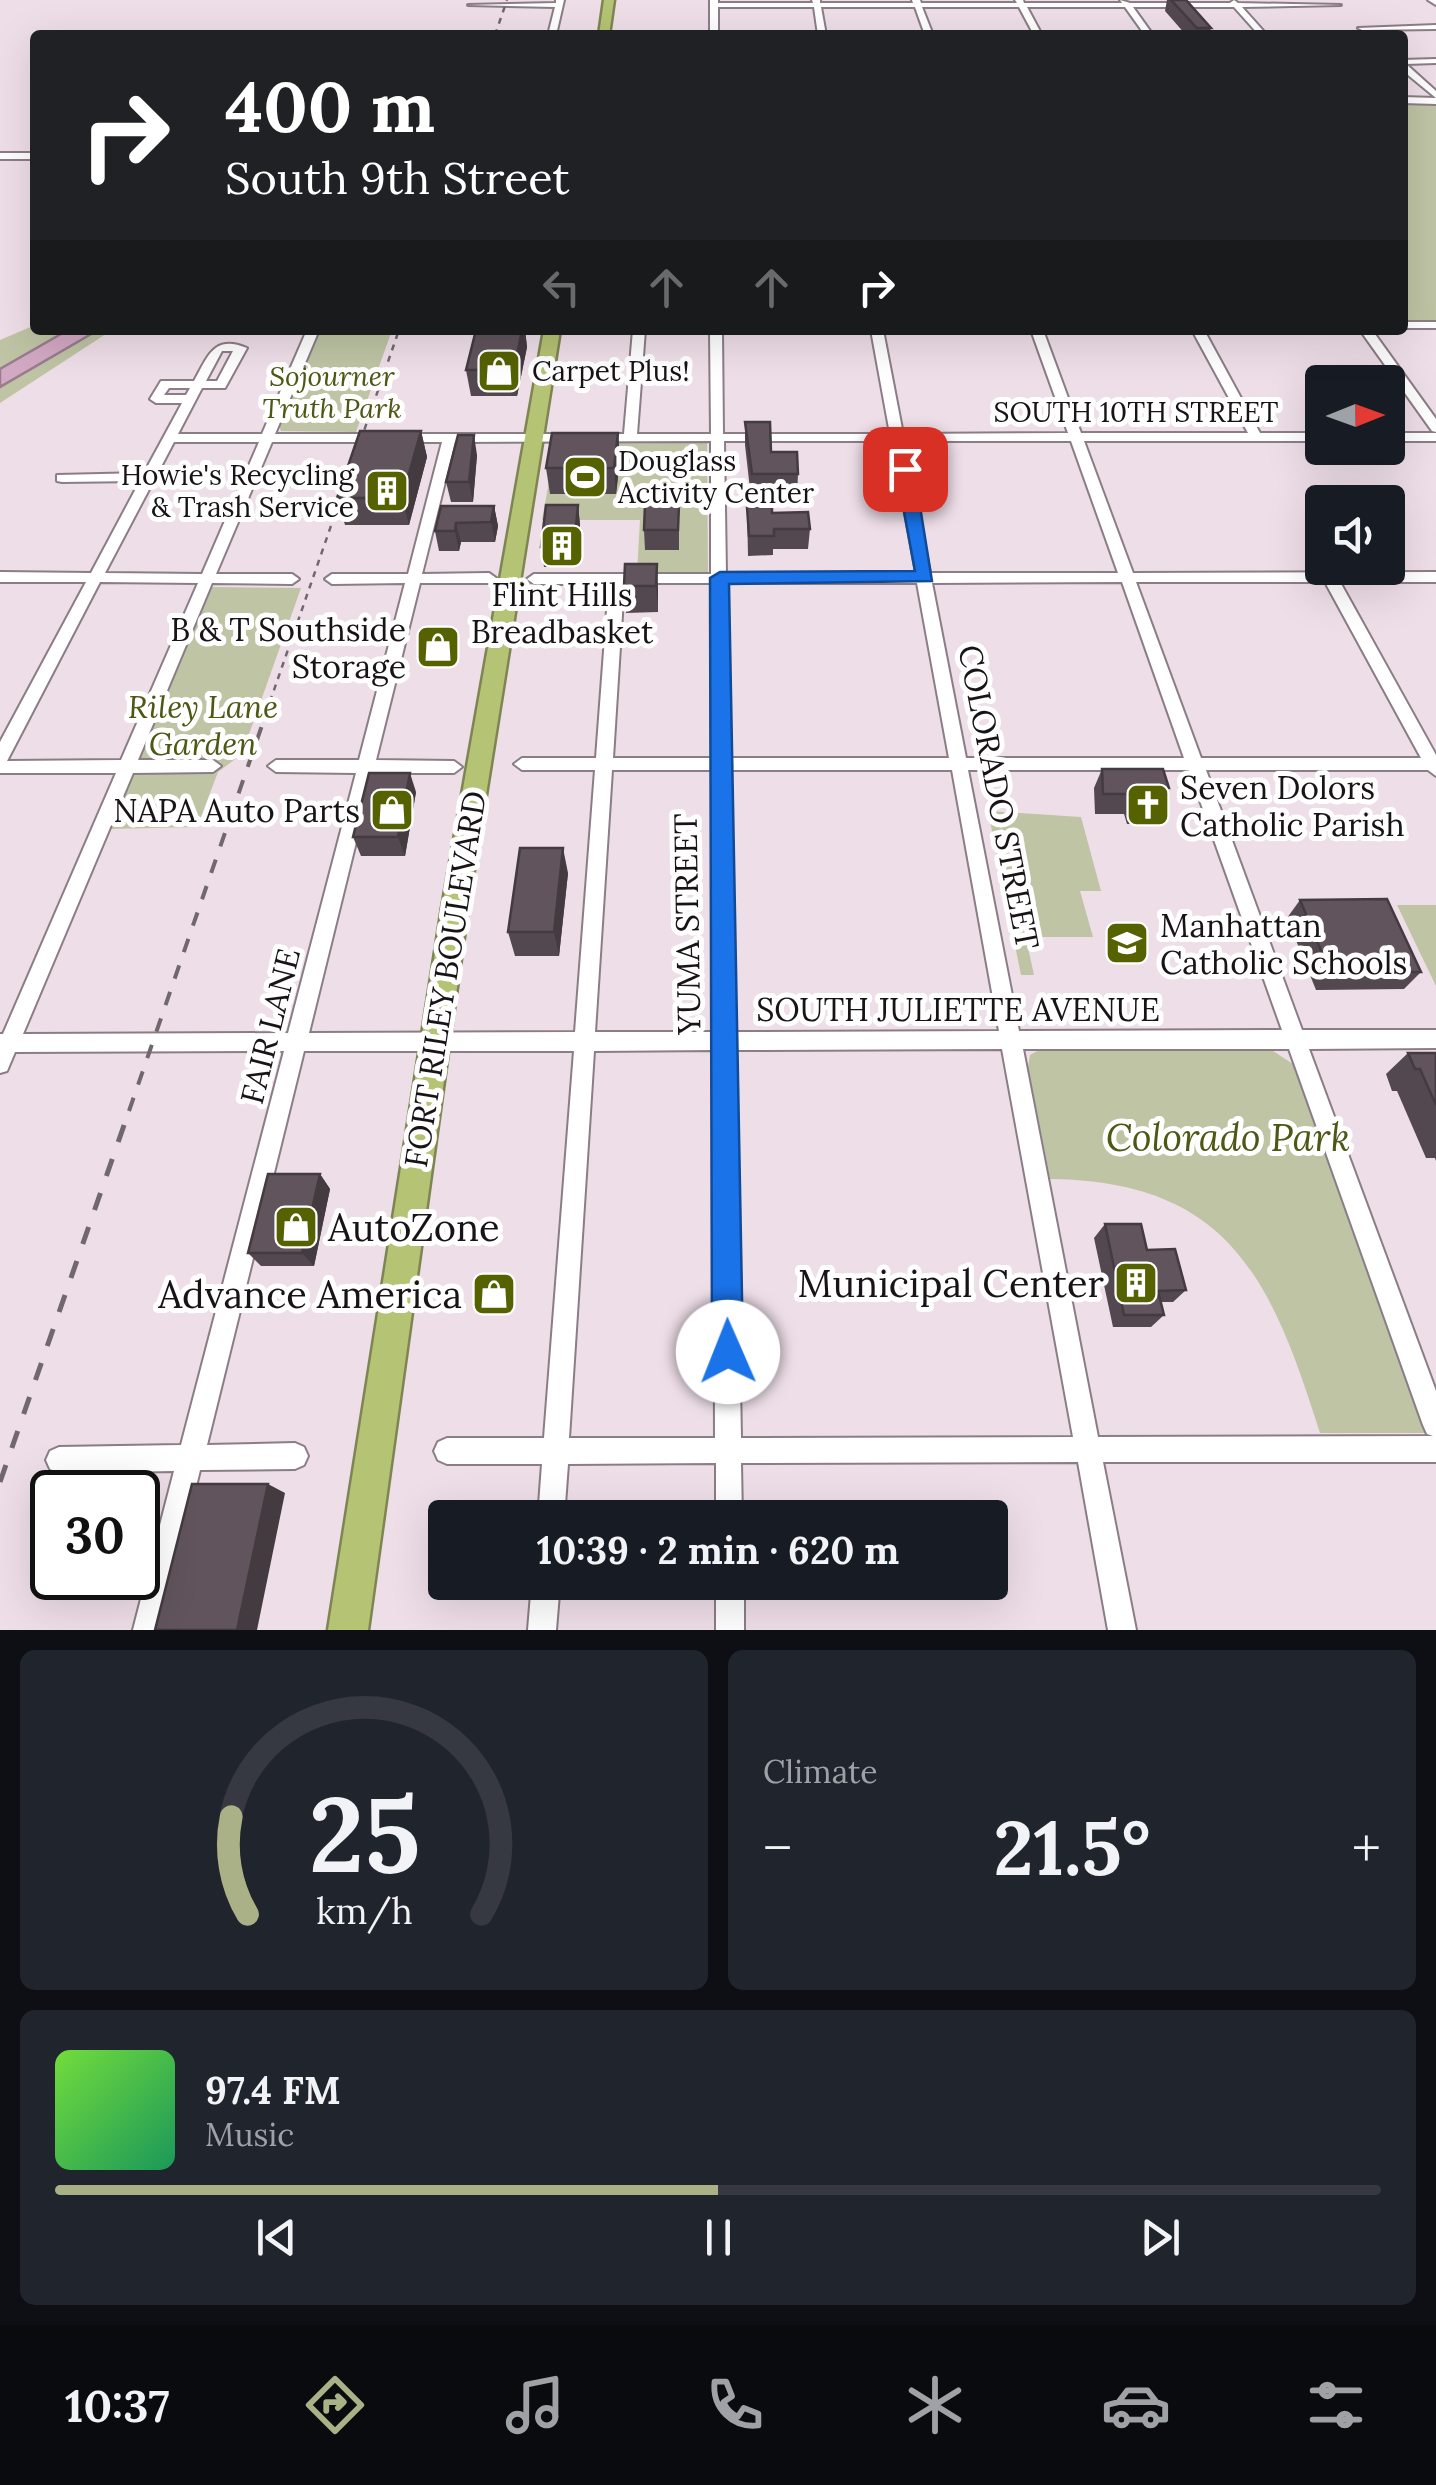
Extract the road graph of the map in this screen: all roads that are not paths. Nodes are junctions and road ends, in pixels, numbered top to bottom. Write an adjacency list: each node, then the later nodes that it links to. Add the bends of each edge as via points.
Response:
1 (609, 0): 17 (highway)
2 (1020, 2): 3 (street); 8 (street); 21 (street)
3 (1126, 2): 9 (street); 22 (street)
4 (1334, 2): 9 (street); 24 (street)
5 (560, 3): 10 (street); 16 (street)
6 (714, 3): 7 (street); 18 (street)
7 (816, 3): 8 (street); 19 (street)
8 (917, 3): 20 (street)
9 (1233, 3): 23 (street)
10 (472, 6)
11 (632, 7): 12 (street)
12 (644, 7)
13 (630, 20): 14 (street)
14 (643, 20)
15 (1436, 27): 25 (street)
16 (553, 30)
17 (605, 30)
18 (714, 30)
19 (821, 30)
20 (927, 30)
21 (1035, 30)
22 (1146, 30)
23 (1258, 30)
24 (1364, 30)
25 (1394, 30)
26 (1436, 61): 27 (street)
27 (1408, 63)
28 (1408, 70): 29 (street)
29 (1436, 98): 30 (street)
30 (1408, 100)
31 (0, 156): 32 (street)
32 (30, 156)
33 (1408, 324): 34 (street)
34 (1436, 325)
35 (311, 335): 56 (street)
36 (551, 335): 46 (highway, FORT RILEY BOULEVARD)
37 (639, 335): 47 (street)
38 (716, 335): 48 (street, YUMA STREET)
39 (879, 335): 49 (street, COLORADO STREET)
40 (1039, 335): 50 (street)
41 (1201, 335): 51 (street)
42 (1370, 335): 44 (street)
43 (190, 399): 43 (street, via 198,384 165,384 156,399); 55 (street)
44 (1436, 428)
45 (450, 436): 46 (street, SOUTH 10TH STREET); 56 (street, SOUTH 10TH STREET); 65 (street, FAIR LANE)
46 (535, 436): 47 (street, SOUTH 10TH STREET); 89 (highway, FORT RILEY BOULEVARD)
47 (630, 436): 48 (street, SOUTH 10TH STREET)
48 (718, 436): 49 (street, SOUTH 10TH STREET); 68 (street, YUMA STREET)
49 (899, 437): 50 (street, SOUTH 10TH STREET); 60 (street, COLORADO STREET)
50 (1076, 437): 51 (street, SOUTH 10TH STREET); 69 (street)
51 (1256, 437): 52 (street, SOUTH 10TH STREET)
52 (1305, 437)
53 (1405, 437): 54 (street)
54 (1436, 437)
55 (170, 438): 56 (street, SOUTH 10TH STREET); 57 (street)
56 (268, 438): 70 (street)
57 (149, 477): 58 (street); 64 (street)
58 (62, 478)
59 (0, 577): 64 (street)
60 (925, 577): 68 (street); 69 (street); 80 (street, COLORADO STREET)
61 (1305, 577): 69 (street)
62 (1405, 577): 63 (street)
63 (1436, 577)
64 (95, 578): 70 (street); 75 (street)
65 (415, 578): 66 (street); 72 (street); 87 (street, FAIR LANE)
66 (488, 578)
67 (617, 578): 68 (street); 73 (street); 78 (street)
68 (720, 578): 79 (street, YUMA STREET)
69 (1127, 578): 81 (street)
70 (210, 579): 71 (street); 82 (street)
71 (292, 579)
72 (332, 579)
73 (534, 579)
74 (1334, 585): 85 (street)
75 (4, 741): 76 (street)
76 (0, 758)
77 (522, 764): 78 (street)
78 (604, 764): 79 (street); 95 (street)
79 (720, 764): 80 (street); 90 (street, YUMA STREET)
80 (961, 765): 81 (street); 91 (street, COLORADO STREET)
81 (1195, 765): 85 (street); 92 (street)
82 (129, 766): 83 (street); 86 (street); 96 (street)
83 (213, 766)
84 (276, 766): 87 (street)
85 (1435, 766)
86 (0, 767)
87 (367, 767): 88 (street); 94 (street, FAIR LANE)
88 (454, 767)
89 (435, 1039): 94 (street, SOUTH JULIETTE AVENUE); 95 (street, SOUTH JULIETTE AVENUE); 112 (highway, FORT RILEY BOULEVARD)
90 (724, 1039): 91 (street, SOUTH JULIETTE AVENUE); 95 (street, SOUTH JULIETTE AVENUE); 100 (street, YUMA STREET)
91 (1011, 1039): 92 (street, SOUTH JULIETTE AVENUE); 101 (street, COLORADO STREET)
92 (1295, 1039): 93 (street, SOUTH JULIETTE AVENUE); 98 (street)
93 (1436, 1039)
94 (297, 1040): 96 (street, SOUTH JULIETTE AVENUE); 105 (street, FAIR LANE)
95 (581, 1040): 103 (street)
96 (5, 1043): 97 (street)
97 (0, 1064)
98 (1436, 1426)
99 (1436, 1448): 101 (street)
100 (728, 1450): 101 (street); 103 (street); 108 (street, YUMA STREET)
101 (1089, 1450): 115 (street, COLORADO STREET)
102 (447, 1451): 103 (street)
103 (557, 1451): 107 (street)
104 (295, 1456): 105 (street)
105 (191, 1458): 106 (street); 111 (street, FAIR LANE)
106 (58, 1460)
107 (553, 1500)
108 (729, 1500)
109 (544, 1600): 113 (street)
110 (730, 1600): 114 (street)
111 (147, 1630)
112 (348, 1630)
113 (542, 1630)
114 (730, 1630)
115 (1122, 1630)

